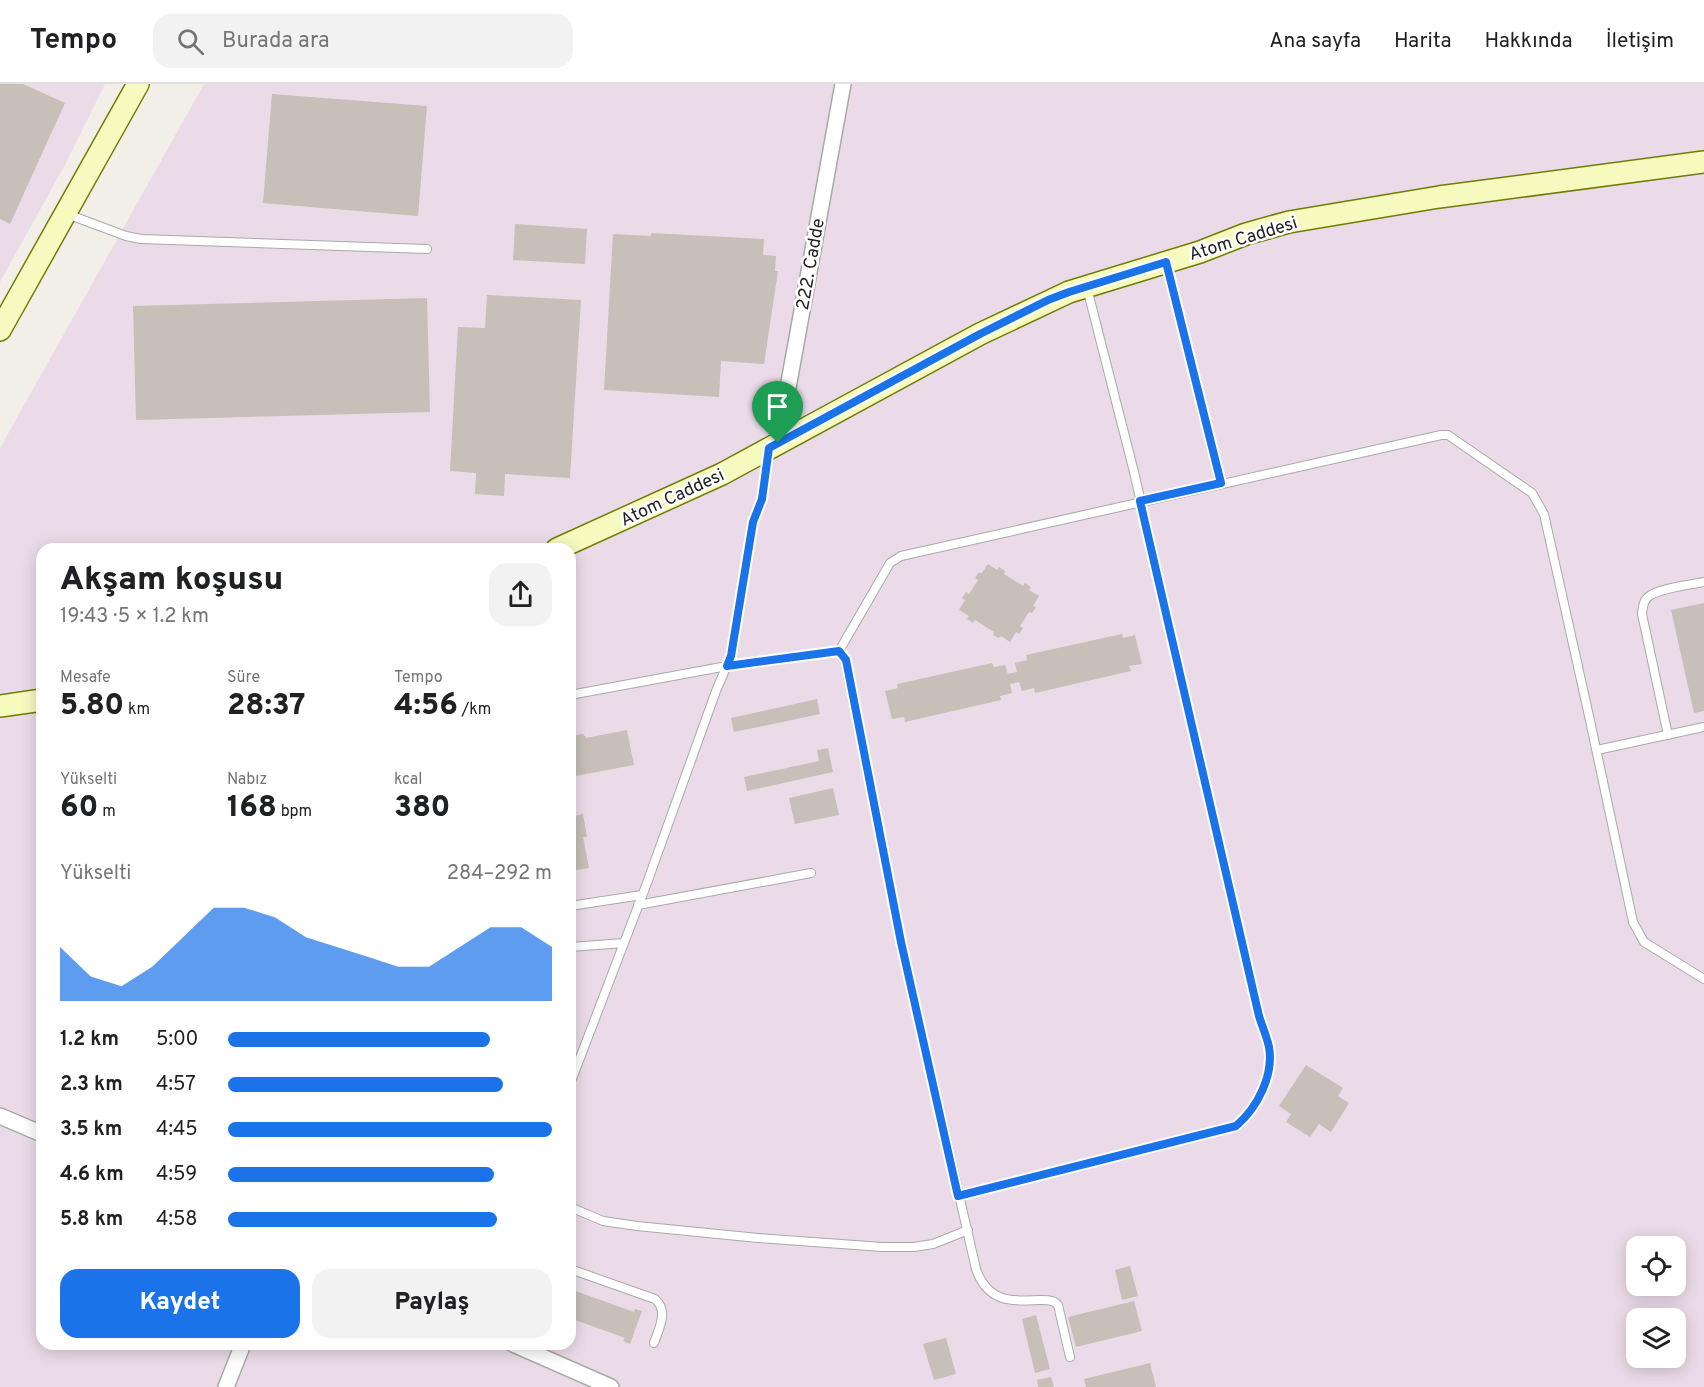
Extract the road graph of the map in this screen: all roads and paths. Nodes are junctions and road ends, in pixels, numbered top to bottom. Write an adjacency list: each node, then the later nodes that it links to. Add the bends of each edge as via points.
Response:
1 (138, 84): 4 (street)
2 (843, 84): 9 (street, 222. Cadde)
3 (1704, 162): 6 (street, Atom Caddesi, via 1439,197 1289,222)
4 (65, 214): 5 (lane, via 141,239); 8 (street)
5 (427, 249)
6 (1166, 262): 7 (street, Atom Caddesi); 10 (lane)
7 (1087, 286): 9 (street, Atom Caddesi, via 1048,300 980,334); 11 (lane)
8 (0, 330)
9 (773, 446): 12 (street, Atom Caddesi, via 722,474); 15 (lane, via 753,522)
10 (1221, 483): 11 (lane); 21 (lane, via 1441,435 1452,436 1518,482 1532,493 1544,514)
11 (1140, 501): 14 (lane, via 895,559); 32 (lane, via 1259,1016 1269,1045 1268,1072 1260,1098 1236,1126)
12 (570, 543)
13 (1704, 582): 20 (lane, via 1656,593 1647,597 1643,605)
14 (839, 651): 15 (lane); 32 (lane, via 846,660 901,942)
15 (727, 666): 16 (lane); 23 (lane)
16 (576, 694)
17 (36, 701): 18 (street)
18 (0, 706)
19 (1704, 727): 20 (lane)
20 (1668, 735): 21 (lane)
21 (1597, 750): 28 (lane, via 1633,922 1644,942)
22 (811, 873): 25 (lane)
23 (642, 895): 24 (lane); 25 (lane)
24 (576, 905)
25 (638, 905): 26 (lane)
26 (624, 943): 27 (lane); 29 (lane)
27 (576, 947)
28 (1704, 979)
29 (576, 1068)
30 (0, 1116): 31 (street)
31 (36, 1131)
32 (958, 1196): 34 (lane)
33 (576, 1210): 34 (lane, via 603,1221 636,1226 882,1247 933,1244)
34 (967, 1230): 39 (lane, via 983,1284 1015,1302 1048,1299 1058,1305)
35 (576, 1271): 36 (lane, via 661,1304 662,1320)
36 (654, 1343)
37 (241, 1350): 40 (street)
38 (527, 1350): 41 (street)
39 (1070, 1357)
40 (226, 1387)
41 (611, 1387)

